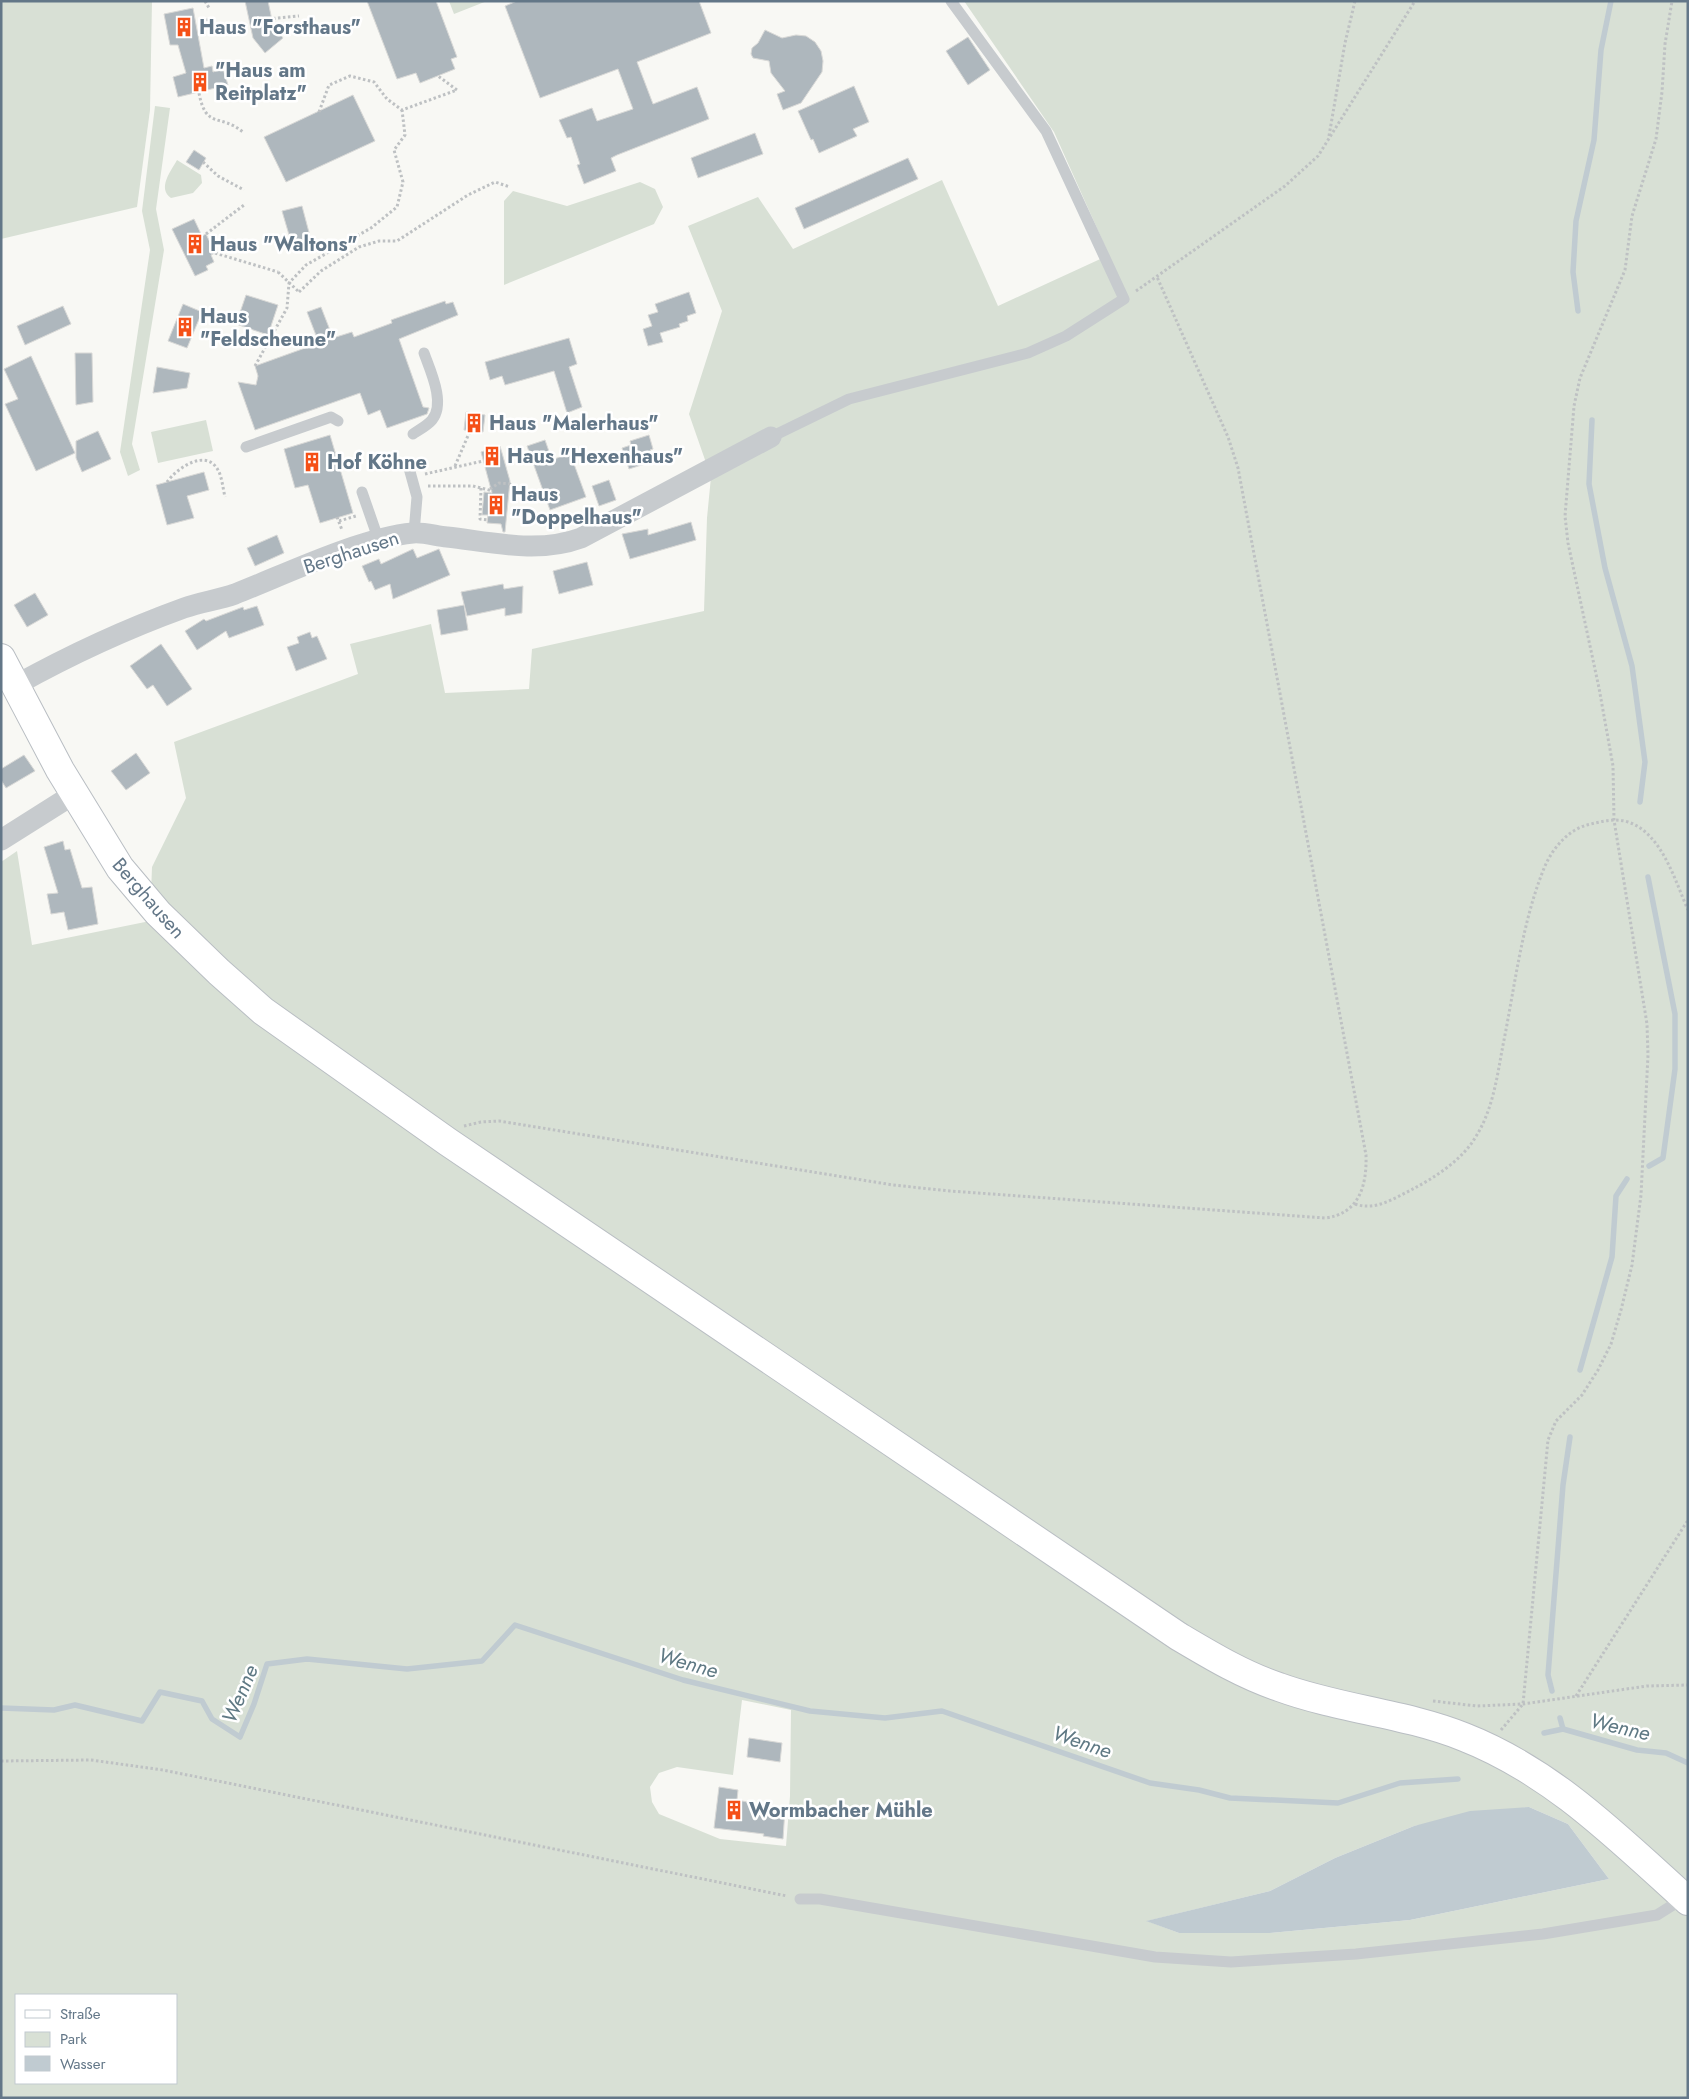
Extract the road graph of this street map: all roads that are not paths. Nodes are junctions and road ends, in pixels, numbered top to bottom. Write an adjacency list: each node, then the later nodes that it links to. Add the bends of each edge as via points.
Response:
1 (951, 1): 5 (lane, via 1046,131 1124,299 1066,336 1028,353 849,399)
2 (424, 353): 4 (lane, via 437,404 432,420)
3 (338, 421): 6 (lane, via 331,417)
4 (413, 434)
5 (771, 437): 9 (street, Berghausen, via 566,544 524,546)
6 (246, 447)
7 (412, 478): 9 (lane)
8 (362, 492): 10 (lane)
9 (414, 533): 10 (street, Berghausen)
10 (379, 541): 12 (street, Berghausen, via 116,634)
11 (1, 658): 12 (street, Berghausen)
12 (16, 685): 13 (street, Berghausen)
13 (74, 794): 14 (street); 16 (street, Berghausen, via 120,868 158,913 218,972 263,1011 448,1142 1115,1596 1216,1659 1278,1687 1443,1729 1488,1747 1543,1777 1578,1803)
14 (1, 840)
15 (800, 1898): 16 (lane, via 1155,1957 1232,1962 1552,1933 1658,1915)
16 (1686, 1900)

